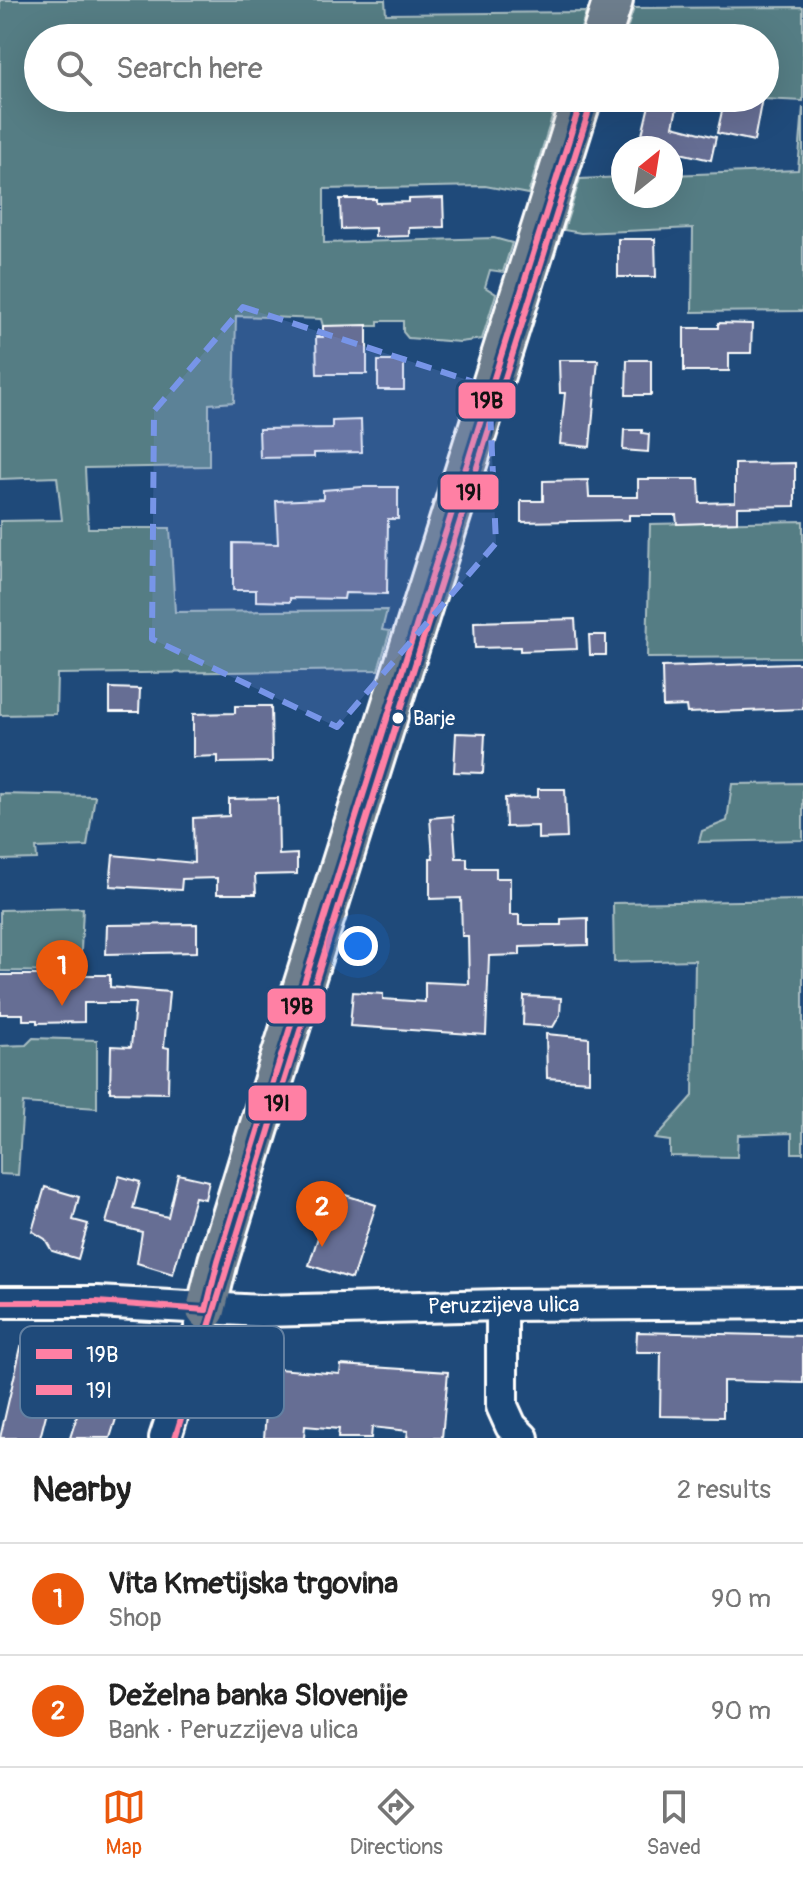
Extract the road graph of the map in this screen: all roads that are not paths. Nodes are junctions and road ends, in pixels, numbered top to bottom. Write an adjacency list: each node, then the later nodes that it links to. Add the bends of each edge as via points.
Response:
1 (613, 0): 2 (main road)
2 (605, 24)
3 (578, 112): 7 (main road)
4 (0, 1302): 7 (street, Peruzzijeva ulica)
5 (803, 1303): 6 (street, Peruzzijeva ulica)
6 (502, 1305): 7 (street, Peruzzijeva ulica); 11 (street, via 502,1406)
7 (206, 1310): 8 (street)
8 (201, 1326)
9 (171, 1418): 10 (street)
10 (165, 1438)
11 (523, 1438)

